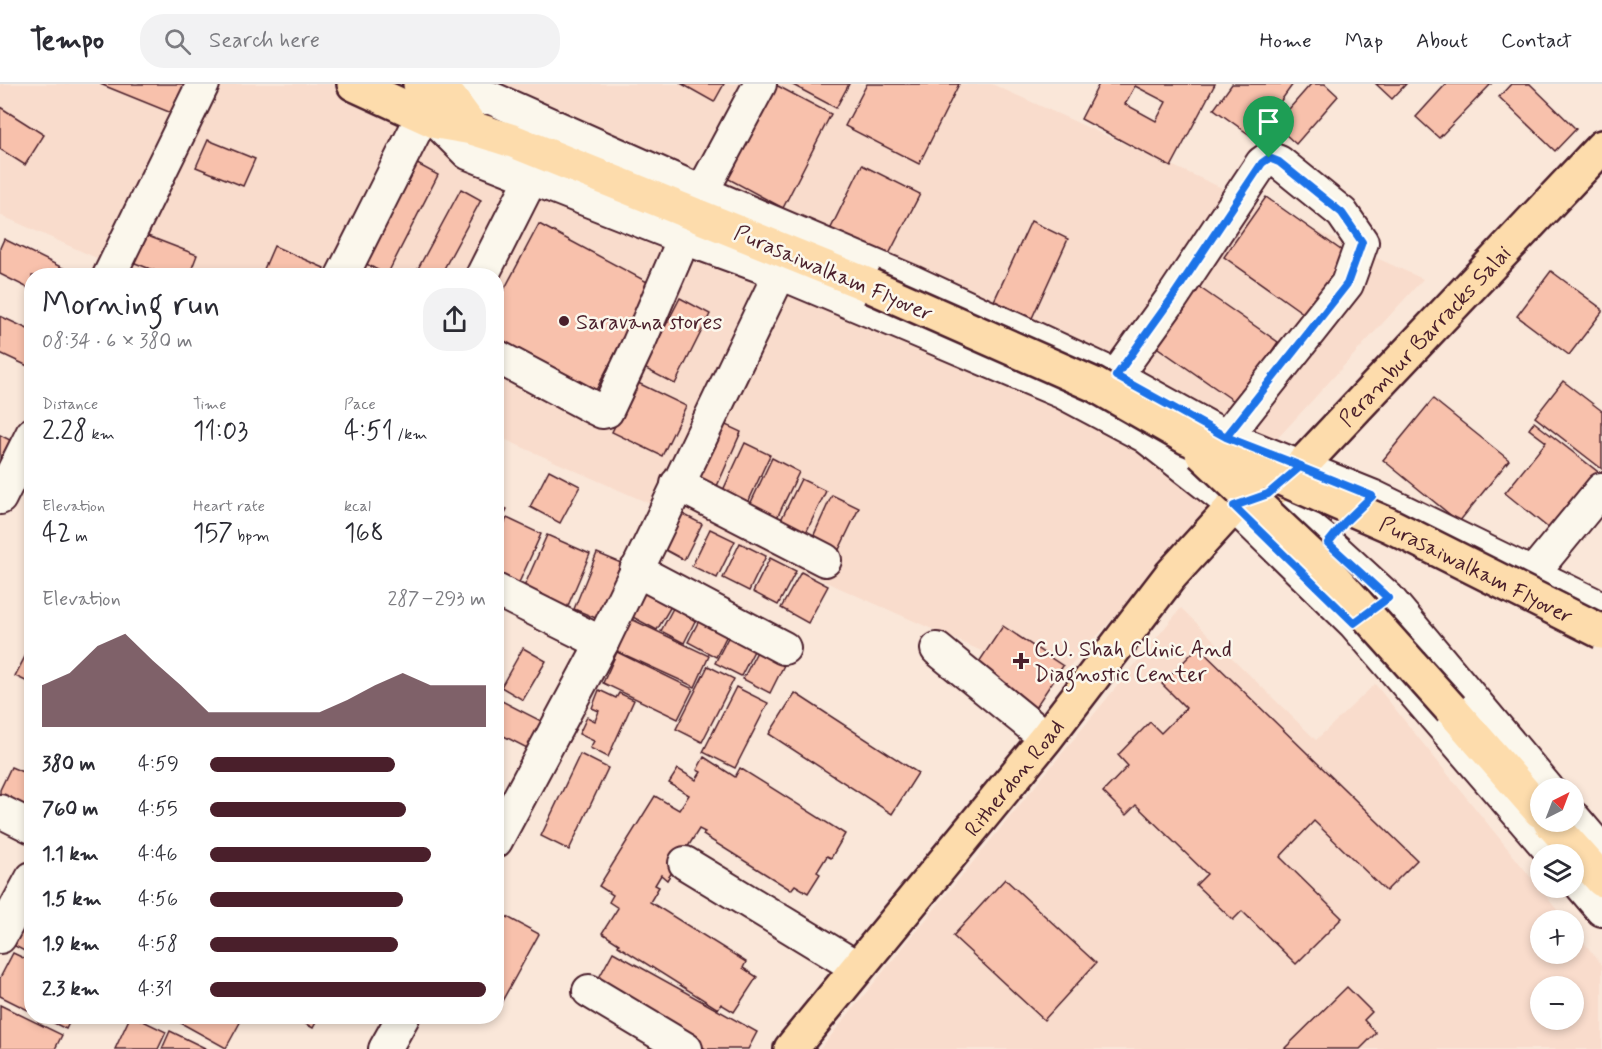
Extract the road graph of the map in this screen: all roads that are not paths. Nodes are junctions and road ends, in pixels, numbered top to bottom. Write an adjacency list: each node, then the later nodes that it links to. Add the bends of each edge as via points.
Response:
1 (203, 84): 10 (street)
2 (354, 84): 5 (main road)
3 (760, 84): 8 (street)
4 (494, 91): 5 (street); 8 (street)
5 (433, 105): 7 (street, via 468,153); 11 (street); 16 (main road, Purasaiwalkam Flyover, bridge, via 472,128 882,290 1095,385)
6 (1602, 147): 19 (main road, Perambur Barracks Salai)
7 (532, 177): 9 (street); 12 (street)
8 (702, 192): 15 (street, via 913,282)
9 (684, 238): 13 (street); 14 (street, via 607,411 602,412)
10 (113, 268)
11 (346, 268)
12 (486, 268)
13 (780, 273): 20 (street); 24 (street, via 1064,393 1145,436)
14 (504, 360)
15 (1116, 376): 17 (street); 17 (street, via 1262,163 1269,158 1279,162 1342,213 1362,242 1347,284)
16 (1186, 437): 33 (main road, Purasaiwalkam Flyover, bridge, via 1389,525); 40 (main road, Purasaiwalkam Flyover, bridge, via 1330,573)
17 (1226, 437): 19 (street)
18 (24, 450): 23 (street)
19 (1282, 482): 22 (street); 24 (main road, Perambur Barracks Salai); 25 (street)
20 (677, 484): 26 (street); 27 (street)
21 (1602, 489): 28 (street)
22 (1372, 496): 25 (street); 28 (street)
23 (0, 498)
24 (1234, 506): 32 (street); 38 (main road, Ritherdon Road, via 1171,574)
25 (1336, 532): 30 (street); 35 (street)
26 (825, 560)
27 (636, 570): 34 (street); 36 (street)
28 (1533, 573): 31 (street)
29 (504, 594): 34 (street)
30 (1388, 598): 32 (street); 39 (street)
31 (1602, 608)
32 (1354, 623): 46 (street)
33 (1602, 632)
34 (602, 643): 42 (street)
35 (1602, 647)
36 (784, 648)
37 (937, 649): 38 (street)
38 (1046, 738): 54 (main road, Ritherdon Road)
39 (1539, 778)
40 (1530, 800)
41 (0, 811): 43 (street)
42 (504, 816)
43 (24, 822)
44 (1584, 830): 47 (street)
45 (1560, 832): 49 (main road)
46 (1545, 844)
47 (1602, 851)
48 (685, 863): 54 (street)
49 (1602, 880)
50 (1584, 889): 52 (street)
51 (24, 893): 53 (street)
52 (1602, 910)
53 (0, 938)
54 (858, 968): 59 (main road, Ritherdon Road)
55 (590, 991): 58 (street)
56 (399, 1024): 57 (street)
57 (386, 1049)
58 (686, 1049)
59 (791, 1049)

